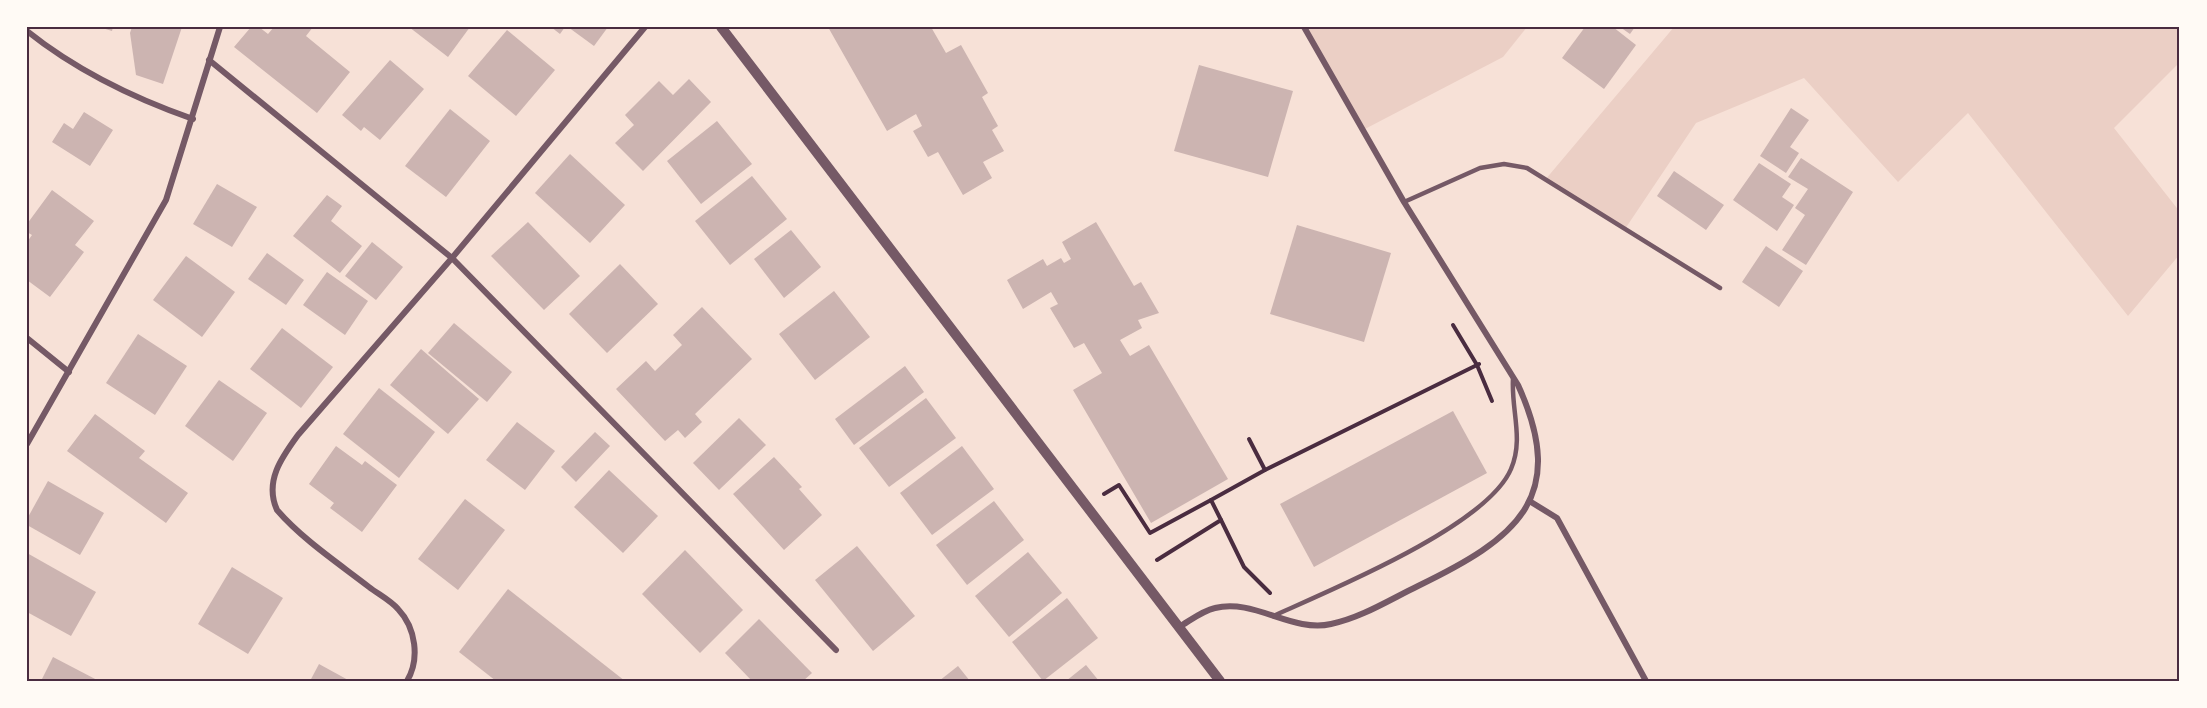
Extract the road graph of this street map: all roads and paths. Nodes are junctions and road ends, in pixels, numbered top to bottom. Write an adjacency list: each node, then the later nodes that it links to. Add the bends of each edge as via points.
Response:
1 (220, 27): 6 (street)
2 (645, 27): 9 (street)
3 (721, 27): 28 (street)
4 (1304, 27): 8 (street)
5 (27, 31): 7 (street, via 85,72)
6 (209, 60): 7 (street); 9 (street)
7 (193, 119): 15 (street, via 163,207)
8 (1404, 201): 10 (lane, via 1480,168 1504,164 1527,168); 13 (street)
9 (452, 258): 29 (street); 31 (street, via 298,435 278,462 273,481 272,499 284,518 399,609 415,644 416,658)
10 (1720, 288)
11 (1448, 316): 14 (path)
12 (27, 338): 15 (street)
13 (1500, 355): 14 (path); 16 (street)
14 (1477, 365): 17 (path); 20 (path)
15 (69, 372): 19 (street)
16 (1514, 377): 23 (street, via 1531,412 1538,442 1538,475); 27 (lane, via 1517,450 1511,469 1493,496 1458,524)
17 (1494, 407)
18 (1249, 439): 20 (path)
19 (27, 444)
20 (1265, 470): 22 (path)
21 (1103, 495): 22 (path, via 1119,484 1150,533)
22 (1211, 500): 24 (path)
23 (1531, 502): 27 (street, via 1498,542 1461,565 1360,614 1331,624 1306,626); 32 (street, via 1557,518)
24 (1221, 520): 25 (path); 26 (path, via 1244,567)
25 (1154, 562)
26 (1274, 597)
27 (1273, 616): 28 (street, via 1218,607)
28 (1179, 627): 30 (street)
29 (836, 650)
30 (1215, 679)
31 (406, 681)
32 (1646, 681)

